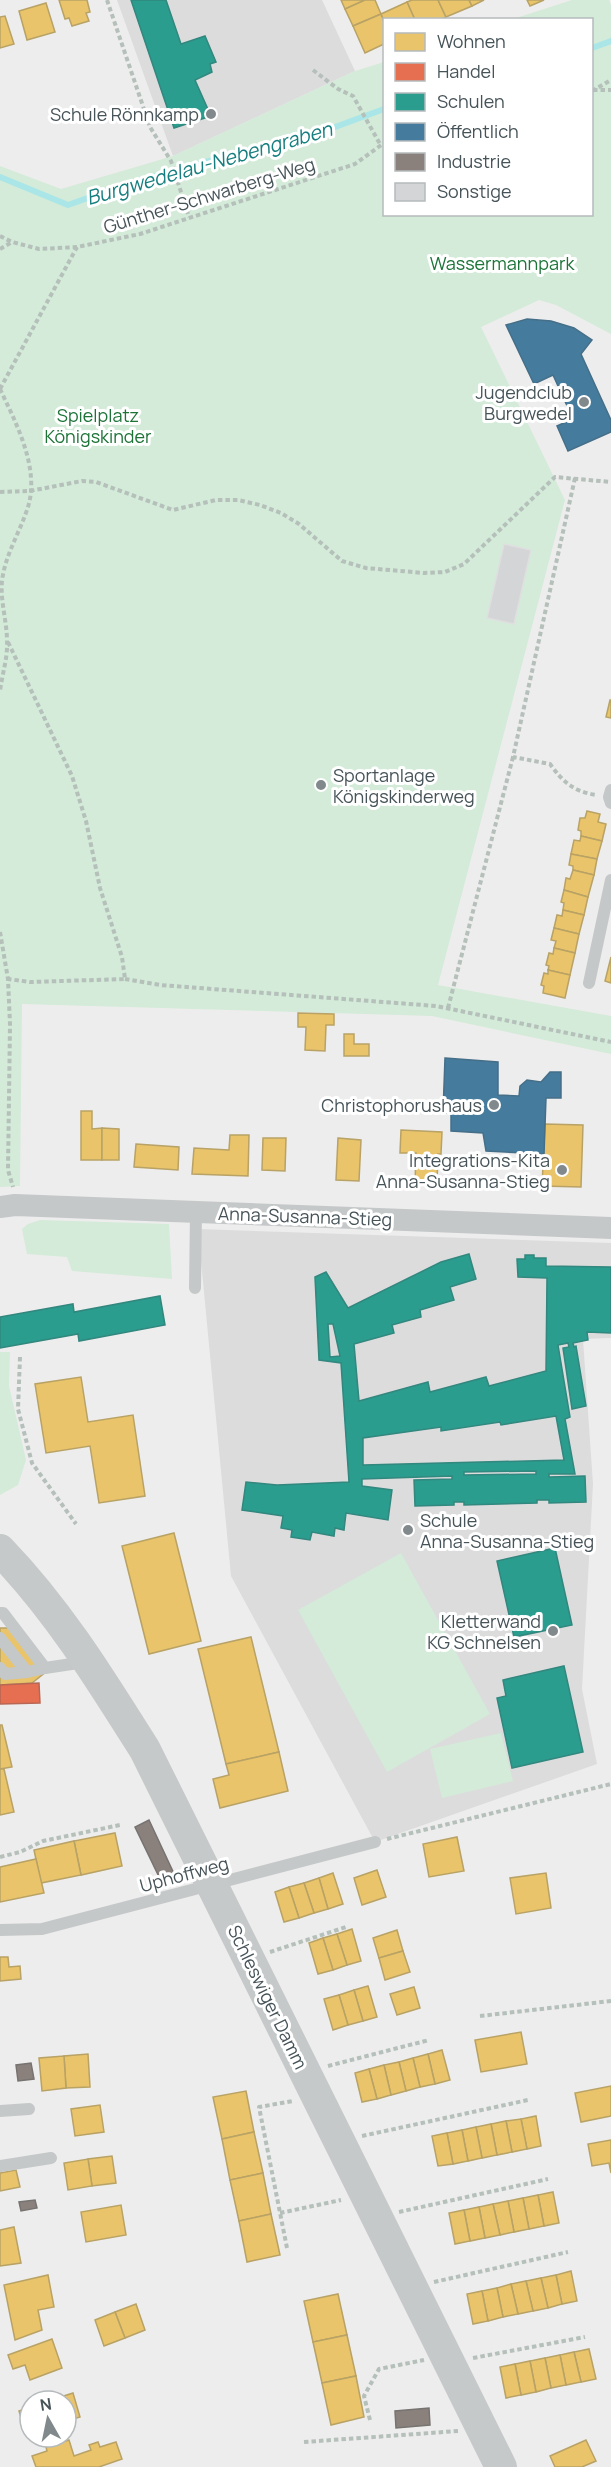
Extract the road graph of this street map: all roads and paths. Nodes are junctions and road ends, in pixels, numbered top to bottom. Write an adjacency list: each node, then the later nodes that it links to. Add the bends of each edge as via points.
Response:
1 (107, 0): 8 (path, via 150,127 171,161)
2 (313, 70): 7 (path, via 353,96)
3 (611, 80): 4 (path)
4 (593, 90)
5 (611, 90): 6 (path)
6 (593, 91)
7 (382, 143): 8 (path, Günther-Schwarberg-Weg, via 356,164)
8 (189, 217): 11 (path, Günther-Schwarberg-Weg, via 140,234)
9 (0, 236): 10 (path, Günther-Schwarberg-Weg)
10 (12, 242): 11 (path, Günther-Schwarberg-Weg, via 39,249); 12 (path)
11 (77, 247): 13 (path)
12 (0, 249)
13 (0, 389): 16 (path, via 16,423 29,468)
14 (574, 478): 15 (path); 16 (path, via 555,477 464,564 445,572 424,573 366,568 342,561 281,513 237,500 173,510 96,482); 20 (path)
15 (611, 482)
16 (30, 491): 17 (path); 18 (path, via 1,584)
17 (0, 492)
18 (8, 642): 19 (path); 26 (path, via 72,776)
19 (0, 691)
20 (513, 757): 21 (path, via 550,764 564,782 580,793); 28 (path)
21 (610, 796)
22 (611, 880): 23 (lane)
23 (607, 920): 27 (lane)
24 (0, 932): 25 (path)
25 (8, 979): 26 (path); 30 (path, via 8,1170 14,1192)
26 (125, 979): 28 (path)
27 (589, 983)
28 (448, 1008): 29 (path)
29 (611, 1042)
30 (8, 1206): 31 (street, Anna-Susanna-Stieg)
31 (196, 1212): 32 (street, Anna-Susanna-Stieg); 33 (lane)
32 (611, 1227)
33 (195, 1288)
34 (20, 1357): 35 (path, via 18,1409 32,1463)
35 (76, 1524)
36 (0, 1550): 39 (main road, Schleswiger Damm, via 46,1602)
37 (0, 1613): 41 (lane)
38 (0, 1638): 42 (lane)
39 (89, 1661): 41 (lane); 47 (main road, Schleswiger Damm, via 145,1750)
40 (0, 1668): 42 (lane, via 5,1674)
41 (45, 1668): 42 (lane)
42 (27, 1672)
43 (611, 1784): 45 (path)
44 (120, 1824): 46 (path, via 43,1841)
45 (375, 1842): 47 (lane, Uphoffweg)
46 (0, 1857)
47 (213, 1885): 49 (lane, Uphoffweg, via 42,1929); 50 (main road, Schleswiger Damm)
48 (346, 1927): 50 (path)
49 (0, 1930)
50 (249, 1959): 54 (main road, Schleswiger Damm)
51 (611, 2001): 52 (path)
52 (480, 2016)
53 (429, 2040): 54 (path)
54 (311, 2084): 58 (main road, Schleswiger Damm); 63 (path, via 259,2107)
55 (528, 2100): 58 (path)
56 (29, 2109): 57 (lane)
57 (0, 2111)
58 (339, 2141): 62 (main road, Schleswiger Damm)
59 (51, 2158): 60 (lane)
60 (0, 2166)
61 (548, 2179): 62 (path)
62 (371, 2205): 63 (path); 66 (main road, Schleswiger Damm)
63 (280, 2213): 64 (path)
64 (287, 2248)
65 (568, 2252): 66 (path)
66 (411, 2287): 68 (main road, Schleswiger Damm)
67 (585, 2337): 68 (path)
68 (447, 2359): 69 (path, via 379,2369 364,2396); 70 (main road, Schleswiger Damm)
69 (370, 2420)
70 (482, 2430): 71 (path); 72 (main road, Schleswiger Damm)
71 (304, 2442)
72 (501, 2467)

